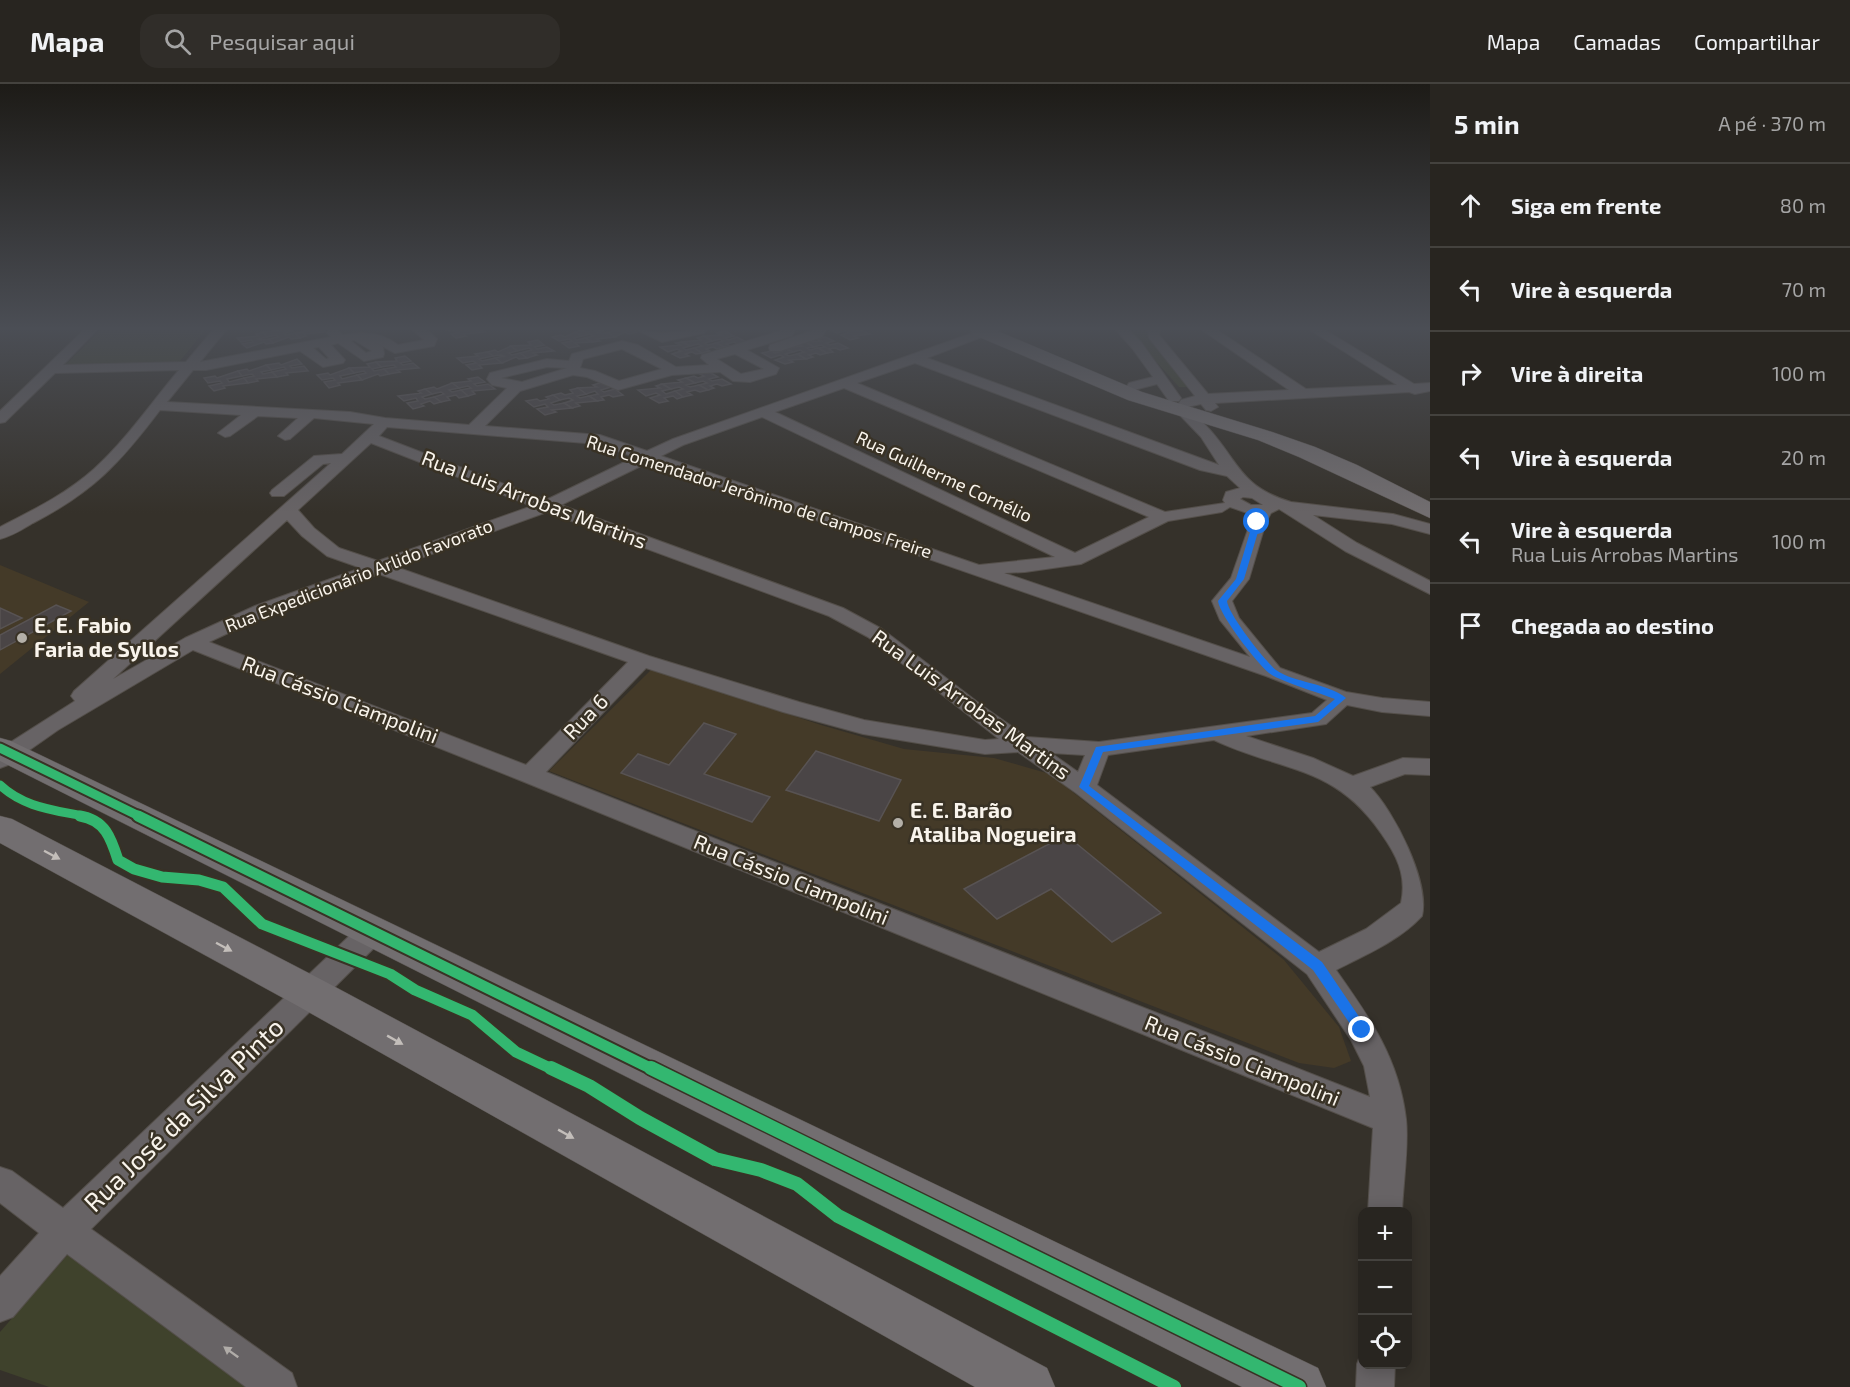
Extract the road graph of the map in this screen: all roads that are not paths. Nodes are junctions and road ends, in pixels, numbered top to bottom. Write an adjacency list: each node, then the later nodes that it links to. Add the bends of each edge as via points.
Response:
1 (29, 391): 23 (street)
2 (169, 391): 18 (street)
3 (512, 391): 16 (street)
4 (535, 391): 16 (street)
5 (829, 391): 21 (street, Rua Expedicionário Arlido Favorato)
6 (864, 391): 36 (street)
7 (1003, 391): 30 (street, via 1206,466)
8 (1123, 391): 19 (street)
9 (1146, 391): 19 (street)
10 (1173, 391): 19 (street)
11 (1185, 391): 19 (street)
12 (1299, 391): 15 (street)
13 (1370, 391): 15 (street)
14 (1417, 391): 17 (street)
15 (1305, 395): 19 (street)
16 (507, 396): 25 (street)
17 (1430, 400)
18 (156, 406): 20 (street, Rua Comendador Jerônimo de Campos Freire); 37 (street, via 119,453 86,484 56,505)
19 (1196, 410): 30 (street); 35 (street, via 1349,470)
20 (255, 411): 22 (street, Rua Comendador Jerônimo de Campos Freire); 26 (street)
21 (765, 413): 29 (street, Rua Expedicionário Arlido Favorato); 38 (street, Rua Guilherme Cornélio)
22 (311, 414): 24 (street, Rua Comendador Jerônimo de Campos Freire); 27 (street)
23 (0, 419)
24 (385, 422): 25 (street, Rua Comendador Jerônimo de Campos Freire); 28 (street)
25 (473, 429): 29 (street, Rua Comendador Jerônimo de Campos Freire, via 583,437)
26 (225, 433)
27 (285, 436)
28 (369, 437): 31 (street, via 346,458); 33 (street, Rua Luis Arrobas Martins)
29 (648, 456): 33 (street, Rua Expedicionário Arlido Favorato); 40 (street, Rua Comendador Jerônimo de Campos Freire)
30 (1232, 472): 32 (street)
31 (283, 501): 39 (street, via 308,532 333,552); 47 (street)
32 (1249, 505): 34 (street); 36 (street); 44 (street, via 1240,579 1222,601 1230,620)
33 (547, 506): 39 (street, Rua Expedicionário Arlido Favorato); 49 (street, Rua Luis Arrobas Martins, via 836,612 875,633 976,712)
34 (1290, 507): 35 (street, via 1393,519); 41 (street, via 1351,547)
35 (1429, 512)
36 (1163, 517): 38 (street)
37 (0, 534)
38 (1075, 560): 40 (street)
39 (376, 567): 42 (street, Rua Expedicionário Arlido Favorato, via 262,610); 43 (street)
40 (973, 569): 44 (street, Rua Comendador Jerônimo de Campos Freire)
41 (1430, 588)
42 (192, 642): 47 (street, Rua Expedicionário Arlido Favorato); 53 (street, Rua Cássio Ciampolini)
43 (642, 660): 49 (street, via 863,727 985,747); 53 (street, Rua 6)
44 (1273, 672): 45 (street, Rua Comendador Jerônimo de Campos Freire)
45 (1342, 698): 46 (street, Rua Comendador Jerônimo de Campos Freire); 48 (street, via 1318,719)
46 (1430, 709)
47 (50, 725): 51 (street, Rua Expedicionário Arlido Favorato)
48 (1217, 735): 50 (street); 54 (street)
49 (1025, 744): 50 (street); 55 (street, Rua Luis Arrobas Martins)
50 (1099, 749): 55 (street)
51 (4, 754): 57 (street)
52 (1430, 767): 54 (street, via 1403,766)
53 (530, 775): 60 (street, Rua Cássio Ciampolini)
54 (1352, 785): 58 (street, via 1385,820 1408,853 1417,884 1413,908 1376,937)
55 (1084, 787): 58 (street, Rua Luis Arrobas Martins)
56 (0, 828): 59 (street, one-way to 59)
57 (374, 930): 59 (street, Rua José da Silva Pinto); 68 (street)
58 (1317, 966): 60 (street, Rua Luis Arrobas Martins, via 1362,1030 1379,1066)
59 (310, 993): 63 (street, Rua José da Silva Pinto); 67 (street, one-way to 67)
60 (1390, 1120): 62 (street, Rua Luis Arrobas Martins)
61 (0, 1183): 63 (street)
62 (1385, 1207)
63 (65, 1230): 64 (street, Rua José da Silva Pinto); 66 (street, one-way to 63)
64 (0, 1304)
65 (1376, 1369): 69 (street)
66 (278, 1387)
67 (1028, 1387)
68 (1299, 1387)
69 (1375, 1387)

